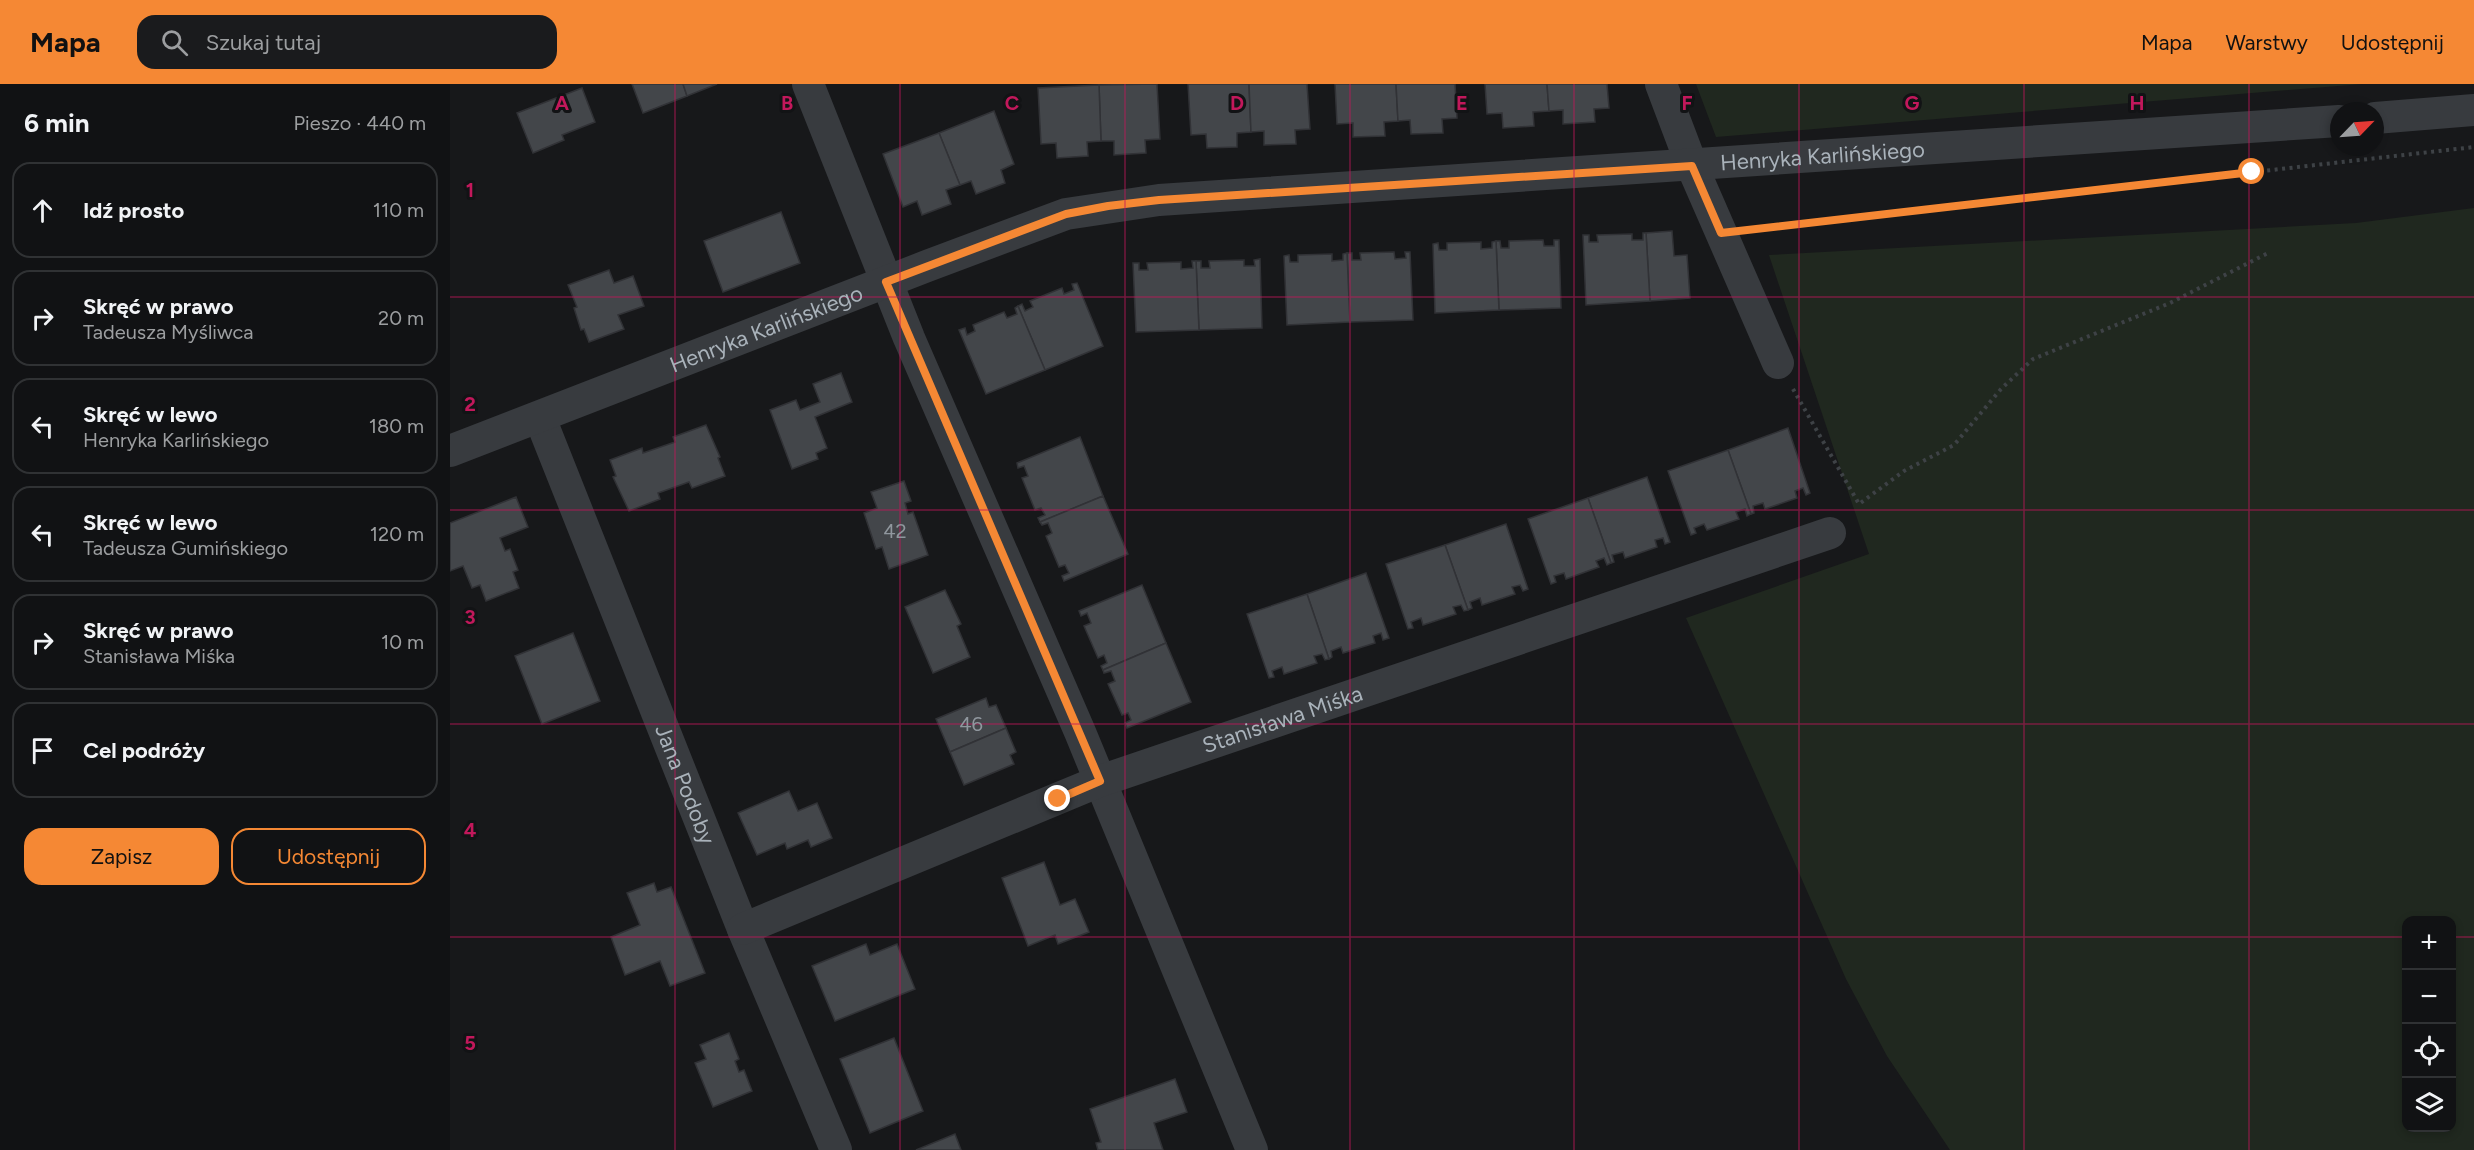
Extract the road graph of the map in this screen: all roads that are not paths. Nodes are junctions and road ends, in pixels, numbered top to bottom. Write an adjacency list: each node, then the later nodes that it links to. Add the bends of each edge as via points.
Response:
1 (808, 84): 7 (street)
2 (1661, 84): 6 (street)
3 (2474, 111): 4 (street)
4 (2384, 117)
5 (2330, 122): 6 (street, Henryka Karlińskiego)
6 (1692, 166): 7 (street, Henryka Karlińskiego, via 1108,206 1066,214); 8 (street)
7 (886, 282): 9 (street, Henryka Karlińskiego); 12 (street)
8 (1778, 363)
9 (540, 418): 10 (street, Henryka Karlińskiego); 13 (street, Jana Podoby)
10 (450, 451)
11 (1830, 533): 12 (street, Stanisława Miśka)
12 (1100, 781): 13 (street, Stanisława Miśka); 15 (street)
13 (743, 929): 14 (street, Jana Podoby)
14 (836, 1150)
15 (1252, 1150)

